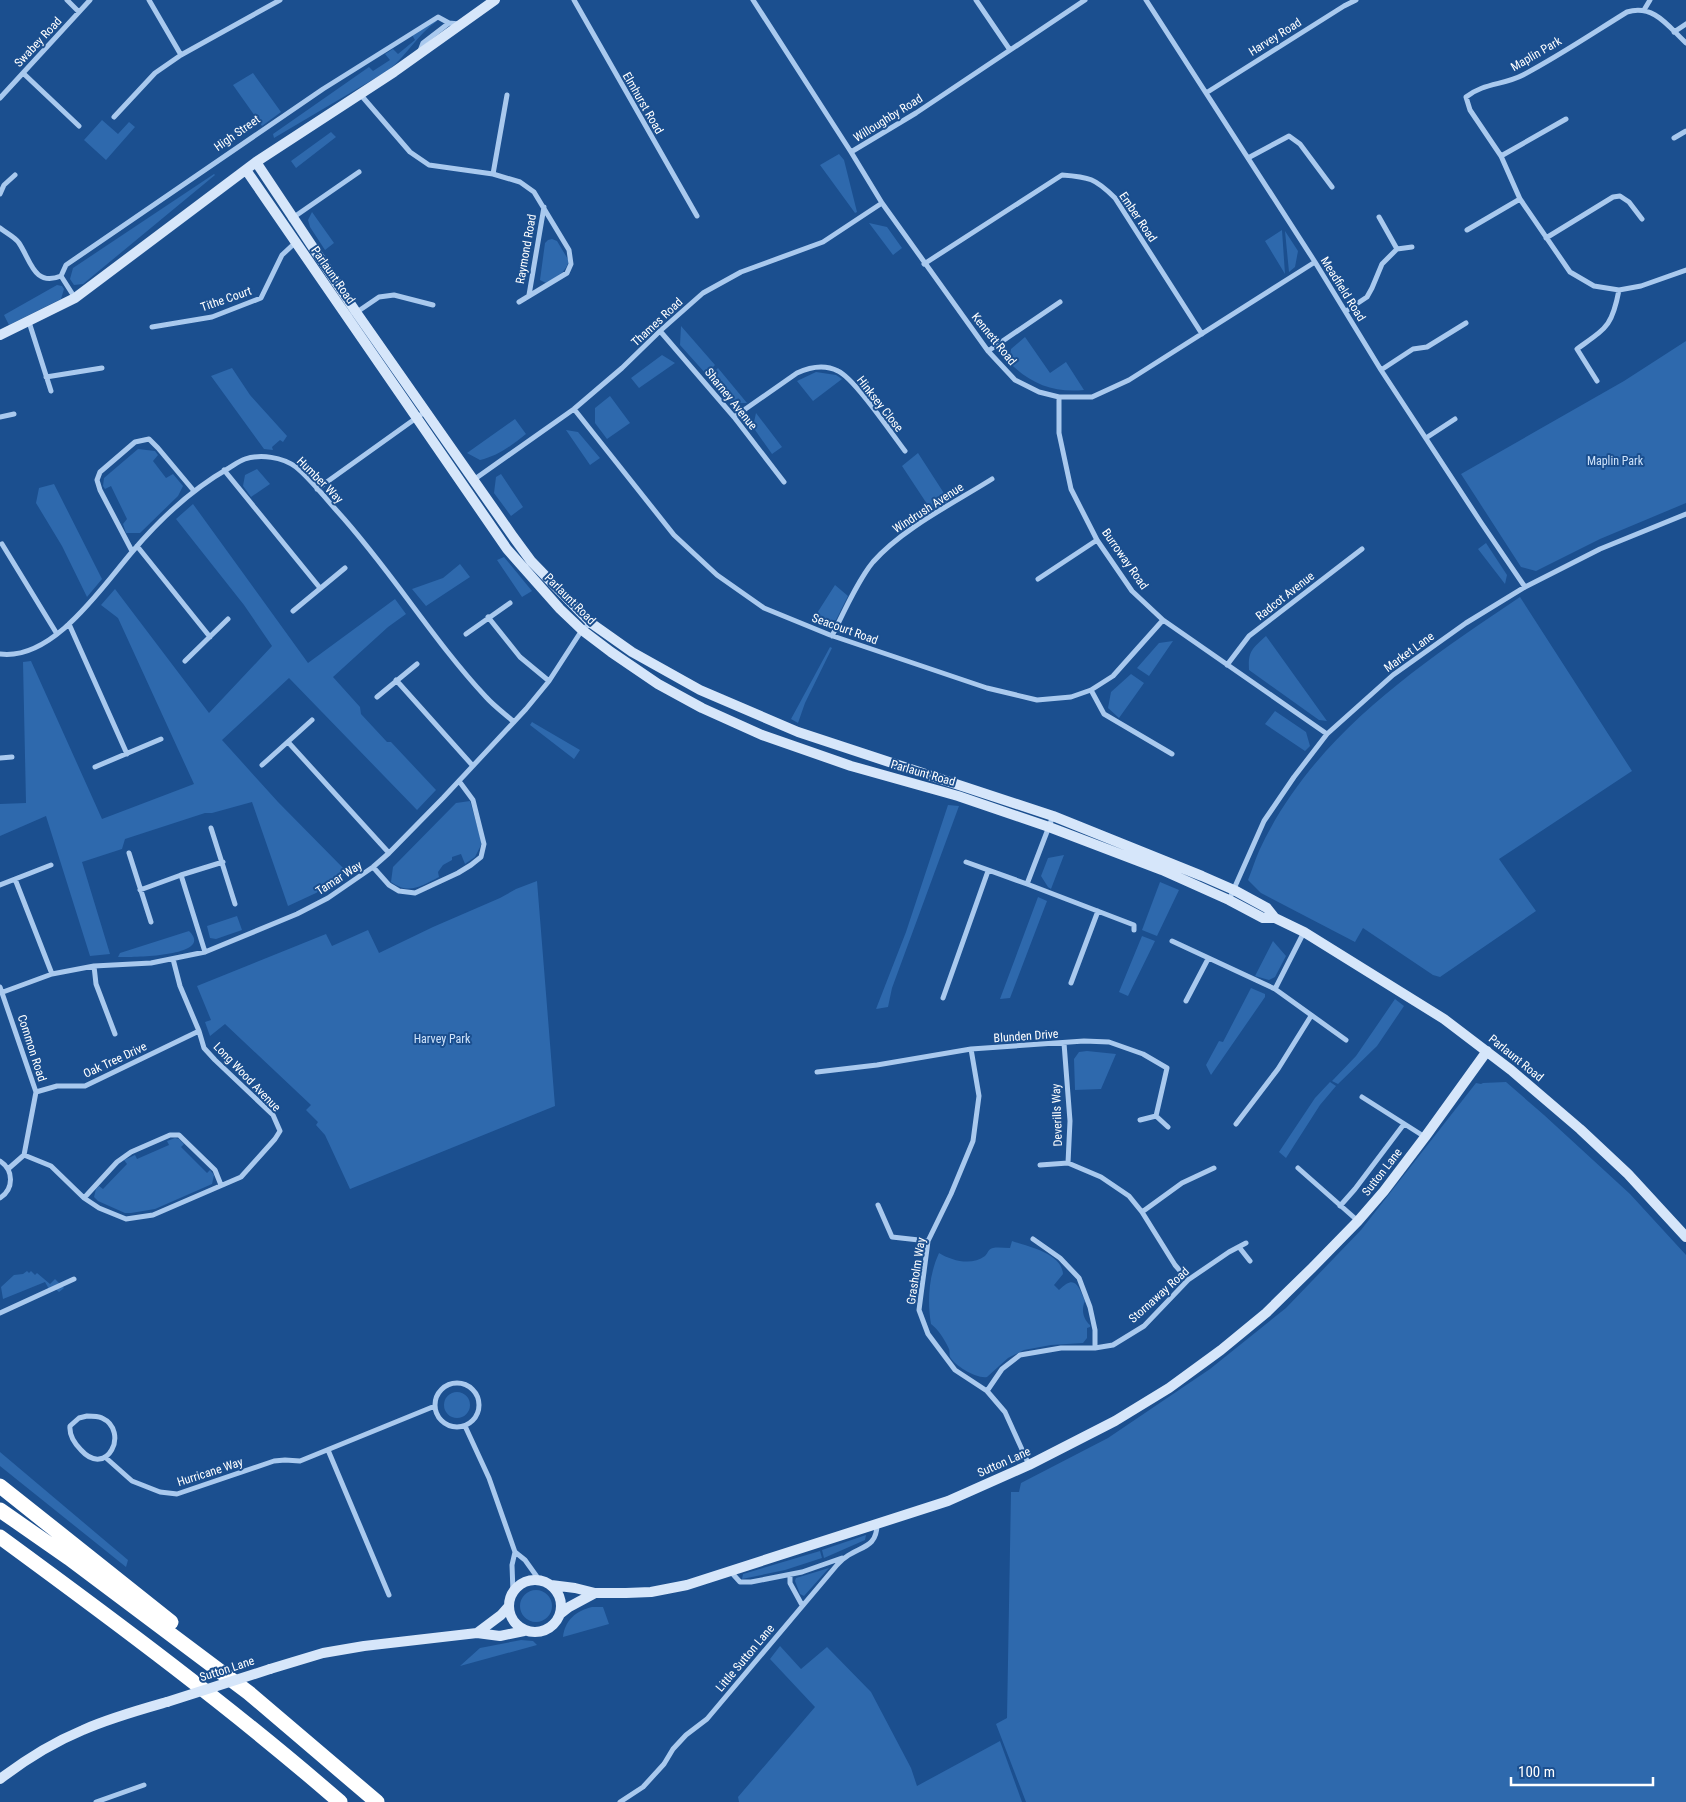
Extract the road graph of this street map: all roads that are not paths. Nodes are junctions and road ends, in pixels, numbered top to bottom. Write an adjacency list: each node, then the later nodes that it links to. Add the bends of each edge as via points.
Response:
1 (67, 0): 14 (street)
2 (90, 0): 14 (street, Swabey Road)
3 (149, 0): 20 (street)
4 (280, 0): 20 (street)
5 (495, 0): 15 (street)
6 (574, 0): 44 (street, Elmhurst Road)
7 (753, 0): 31 (street, Willoughby Road)
8 (976, 0): 19 (street)
9 (1085, 0): 19 (street, Willoughby Road)
10 (1146, 0): 22 (street, Meadfield Road)
11 (1356, 0): 22 (street, Harvey Road)
12 (1650, 0): 13 (street)
13 (1644, 10): 17 (street, via 1652,12); 32 (street, Maplin Park, via 1627,12 1522,76 1480,88 1466,97 1470,110)
14 (79, 12): 21 (street, Swabey Road)
15 (454, 24): 23 (street, via 420,54); 59 (street, High Street, via 438,17 323,89 66,265)
16 (1686, 24): 17 (street)
17 (1674, 32): 18 (street)
18 (1686, 43)
19 (1010, 50): 31 (street, Willoughby Road)
20 (181, 55): 26 (street, via 155,73)
21 (23, 73): 25 (street, Swabey Road); 28 (street)
22 (1206, 93): 33 (street, Meadfield Road)
23 (360, 94): 34 (street); 37 (street, Raymond Road, via 410,152 429,165)
24 (507, 95): 37 (street)
25 (0, 98)
26 (114, 117)
27 (1566, 119): 32 (street)
28 (79, 126)
29 (1686, 131): 30 (street)
30 (1674, 138)
31 (852, 152): 42 (street, Kennett Road)
32 (1501, 156): 41 (street, Maplin Park)
33 (1248, 158): 39 (street, via 1289,136 1300,144); 56 (street, Meadfield Road)
34 (256, 162): 35 (street); 45 (street, Parlaunt Road)
35 (246, 170): 48 (street, Parlaunt Road); 62 (street)
36 (359, 172): 45 (street)
37 (493, 174): 43 (street, Raymond Road, via 520,182 534,192)
38 (15, 175): 40 (street)
39 (1332, 187)
40 (0, 194)
41 (1520, 199): 50 (street); 52 (street, Maplin Park)
42 (882, 203): 57 (street, Kennett Road); 71 (street, Thames Road, via 823,242 741,272 703,293)
43 (544, 206): 61 (street, Raymond Road); 61 (street, Raymond Road, via 569,250 570,264 567,273)
44 (696, 216)
45 (292, 218): 48 (street); 51 (street, Parlaunt Road)
46 (1379, 218): 55 (street)
47 (1642, 219): 52 (street, via 1629,202 1620,196 1613,197)
48 (283, 225): 53 (street, Parlaunt Road)
49 (0, 228): 59 (street, via 18,241 42,277 53,279)
50 (1467, 230)
51 (303, 235): 53 (street, Tithe Court); 67 (street, Parlaunt Road)
52 (1546, 238): 60 (street, Maplin Park, via 1570,272 1594,286)
53 (295, 242): 67 (street, Parlaunt Road); 70 (street, Tithe Court, via 282,255 261,298 212,317)
54 (1412, 247): 55 (street)
55 (1397, 249): 66 (street, via 1382,264 1367,296)
56 (1315, 262): 66 (street, Meadfield Road); 72 (street, Kennett Road)
57 (924, 264): 72 (street, Ember Road, via 1062,175 1086,177 1103,186 1115,198); 74 (street, Kennett Road)
58 (1686, 270): 60 (street, Maplin Park, via 1642,286)
59 (61, 276): 62 (street)
60 (1618, 290): 78 (street, via 1615,310 1606,329 1577,349)
61 (529, 295): 63 (street, Raymond Road)
62 (76, 298): 68 (street)
63 (519, 302)
64 (1060, 302): 74 (street)
65 (433, 305): 67 (street, via 394,296 379,297)
66 (1346, 311): 76 (street, Meadfield Road)
67 (352, 316): 82 (street, Parlaunt Road); 86 (street, Parlaunt Road)
68 (29, 322): 73 (street); 77 (street)
69 (1466, 323): 76 (street, via 1427,347 1413,349)
70 (152, 327)
71 (660, 331): 81 (street, Thames Road); 85 (street, Sharney Avenue)
72 (1202, 334): 80 (street, Kennett Road, via 1129,380 1092,397)
73 (0, 335)
74 (988, 351): 80 (street, Kennett Road, via 1015,380 1039,392)
75 (102, 368): 77 (street)
76 (1382, 370): 88 (street, Meadfield Road)
77 (46, 377): 79 (street)
78 (1597, 381)
79 (51, 391)
80 (1059, 396): 98 (street, Burroway Road, via 1059,433 1071,489)
81 (574, 410): 92 (street, Thames Road); 118 (street, Seacourt Road, via 674,534 717,575 764,608)
82 (426, 411): 86 (street); 92 (street, Parlaunt Road)
83 (14, 414): 84 (street)
84 (0, 417)
85 (734, 417): 89 (street, Hinksey Close, via 796,373 824,366 839,371 851,382); 93 (street, Sharney Avenue)
86 (416, 418): 94 (street, Parlaunt Road); 95 (street)
87 (1455, 419): 88 (street)
88 (1426, 438): 105 (street, Meadfield Road)
89 (905, 451)
90 (224, 470): 95 (street, Humber Way, via 245,459 266,457 284,460); 96 (street, Humber Way); 106 (street)
91 (992, 479): 118 (street, Windrush Avenue, via 899,538 872,563)
92 (472, 480): 94 (street, Thames Road); 112 (street, Parlaunt Road, via 531,561)
93 (784, 482)
94 (462, 486): 114 (street, Parlaunt Road, via 516,560)
95 (317, 490): 128 (street, Humber Way, via 357,534 486,698)
96 (194, 491): 100 (street, Humber Way); 102 (street, via 149,439 135,442 100,472 97,480 100,490)
97 (1686, 514): 105 (street, Market Lane, via 1600,549)
98 (1097, 540): 104 (street); 111 (street, Burroway Road, via 1132,590)
99 (2, 544): 115 (street)
100 (137, 546): 102 (street, Humber Way); 117 (street)
101 (1362, 549): 122 (street, Radcot Avenue, via 1249,636)
102 (132, 551): 113 (street, Humber Way, via 94,599)
103 (345, 568): 106 (street)
104 (1038, 580)
105 (1525, 587): 129 (street, Market Lane, via 1466,623 1393,675)
106 (320, 588): 108 (street)
107 (510, 603): 109 (street)
108 (293, 610)
109 (488, 617): 116 (street); 124 (street, via 520,657)
110 (228, 619): 117 (street)
111 (1163, 620): 122 (street, Burroway Road); 125 (street, Seacourt Road, via 1113,676)
112 (590, 623): 114 (street, Tamar Way); 140 (street, Parlaunt Road, via 664,672 782,725)
113 (69, 624): 115 (street, Humber Way); 132 (street)
114 (582, 630): 124 (street, Tamar Way); 141 (street, Parlaunt Road, via 658,684 762,735)
115 (57, 634): 119 (street, Humber Way, via 33,650)
116 (466, 634)
117 (210, 636): 120 (street)
118 (832, 636): 125 (street, Seacourt Road, via 988,688 1037,700 1071,697)
119 (0, 654)
120 (185, 661)
121 (417, 664): 123 (street)
122 (1227, 665): 129 (street, Burroway Road)
123 (396, 680): 126 (street); 137 (street)
124 (549, 681): 128 (street, Tamar Way)
125 (1091, 690): 133 (street, via 1104,714)
126 (378, 697)
127 (312, 720): 131 (street)
128 (514, 722): 137 (street, Tamar Way)
129 (1328, 734): 155 (street, Market Lane, via 1264,821)
130 (161, 739): 132 (street)
131 (288, 742): 136 (street); 144 (street)
132 (127, 754): 138 (street)
133 (1172, 754)
134 (12, 756): 135 (street)
135 (0, 758)
136 (262, 764)
137 (473, 766): 139 (street, Tamar Way)
138 (95, 767)
139 (459, 781): 144 (street, Tamar Way); 148 (street, via 473,800 484,844 481,856 458,873 415,892 399,891)
140 (1053, 816): 141 (street); 155 (street, Parlaunt Road)
141 (1049, 827): 152 (street); 156 (street, Parlaunt Road, via 1162,870)
142 (211, 828): 145 (street)
143 (129, 853): 154 (street)
144 (389, 853): 148 (street, Tamar Way)
145 (223, 862): 150 (street); 157 (street)
146 (966, 862): 149 (street)
147 (51, 865): 151 (street)
148 (373, 867): 164 (street, Tamar Way, via 297,914)
149 (988, 871): 152 (street); 172 (street)
150 (181, 875): 154 (street); 164 (street)
151 (15, 879): 153 (street); 168 (street)
152 (1027, 884): 158 (street)
153 (0, 885)
154 (140, 890): 160 (street)
155 (1234, 890): 156 (street, Market Lane); 159 (street, Parlaunt Road, via 1267,908)
156 (1229, 900): 159 (street, Parlaunt Road, via 1262,918)
157 (235, 904)
158 (1098, 911): 161 (street, via 1134,925); 169 (street)
159 (1275, 918): 162 (street, Parlaunt Road)
160 (151, 922)
161 (1134, 930)
162 (1304, 932): 170 (street); 180 (street, Parlaunt Road, via 1444,1019)
163 (1172, 941): 165 (street)
164 (206, 952): 166 (street, Tamar Way)
165 (1208, 959): 170 (street); 173 (street)
166 (173, 960): 167 (street, Tamar Way); 175 (street, Long Wood Avenue)
167 (94, 966): 168 (street, Tamar Way); 176 (street, via 96,984)
168 (52, 974): 171 (street, Tamar Way)
169 (1071, 983)
170 (1275, 989): 174 (street)
171 (1, 990): 182 (street, Common Road)
172 (943, 998)
173 (1186, 1001)
174 (1311, 1016): 177 (street); 186 (street, via 1278,1069)
175 (199, 1031): 182 (street, Oak Tree Drive, via 85,1086 57,1086); 197 (street, Long Wood Avenue, via 204,1048 273,1115 280,1131 241,1177)
176 (115, 1034)
177 (1346, 1040)
178 (1064, 1043): 179 (street, Blunden Drive); 184 (street, Blunden Drive, via 1109,1042 1143,1054 1167,1068); 192 (street, Deverills Way, via 1070,1121)
179 (971, 1049): 181 (street, Blunden Drive); 206 (street, Grasholm Way, via 978,1096 973,1141)
180 (1487, 1051): 189 (street, Sutton Lane); 204 (street, Parlaunt Road, via 1580,1129 1628,1174)
181 (817, 1072)
182 (36, 1092): 190 (street, Common Road)
183 (1362, 1097): 187 (street)
184 (1156, 1116): 185 (street); 188 (street)
185 (1140, 1120)
186 (1236, 1124)
187 (1404, 1124): 189 (street); 201 (street, Sutton Lane)
188 (1168, 1127)
189 (1424, 1137): 203 (street, Sutton Lane)
190 (24, 1155): 194 (street); 199 (street, Long Wood Avenue, via 51,1166)
191 (0, 1161): 194 (street)
192 (1068, 1163): 193 (street); 202 (street, Deverills Way, via 1101,1176 1129,1196)
193 (1040, 1165)
194 (8, 1168): 198 (street, via 10,1183)
195 (1214, 1168): 202 (street, via 1182,1183)
196 (1298, 1168): 201 (street)
197 (221, 1185): 199 (street, Long Wood Avenue, via 153,1215 126,1219); 199 (street, via 215,1170 179,1135 170,1135 131,1152 117,1162)
198 (0, 1198)
199 (84, 1198)
200 (878, 1205): 206 (street, via 892,1237)
201 (1340, 1206): 203 (street)
202 (1142, 1212): 211 (street, Deverills Way)
203 (1358, 1221): 219 (street, Sutton Lane, via 1279,1300 1221,1350 1115,1421)
204 (1686, 1237)
205 (1033, 1239): 213 (street, via 1060,1258 1079,1278 1090,1307)
206 (928, 1241): 214 (street, Grasholm Way, via 919,1310 928,1334 955,1370)
207 (1246, 1243): 208 (street, Stornaway Road)
208 (1239, 1246): 209 (street); 211 (street, Stornaway Road)
209 (1250, 1261)
210 (74, 1279): 212 (street)
211 (1188, 1280): 213 (street, Stornaway Road, via 1144,1326 1113,1345)
212 (0, 1314)
213 (1095, 1348): 214 (street, Stornaway Road, via 1061,1348 1020,1355 1002,1369)
214 (987, 1391): 219 (street, Grasholm Way, via 1005,1412)
215 (435, 1406): 216 (street, via 445,1424); 216 (street, via 445,1387 466,1385 477,1395 479,1402 476,1416); 217 (street, Hurricane Way)
216 (465, 1426): 225 (street, via 489,1478)
217 (328, 1450): 218 (street, Hurricane Way, via 300,1461 274,1461 177,1494 160,1492 132,1480); 234 (street)
218 (105, 1458): 218 (street, via 96,1459 74,1443 70,1426 79,1418 102,1418 108,1422 116,1443)
219 (1029, 1466): 222 (street, Sutton Lane, via 948,1501)
220 (0, 1486): 240 (highway, via 202,1647)
221 (0, 1510): 240 (highway)
222 (877, 1524): 226 (street, Little Sutton Lane, via 872,1542); 228 (street, Sutton Lane)
223 (0, 1537): 227 (highway)
224 (0, 1544): 227 (highway)
225 (515, 1552): 230 (street); 232 (street)
226 (847, 1556): 229 (street); 235 (street, Little Sutton Lane)
227 (47, 1571): 244 (highway, via 180,1671)
228 (730, 1572): 229 (street, via 743,1583); 233 (street, Sutton Lane, via 651,1592)
229 (790, 1575): 235 (street, via 790,1583)
230 (540, 1581): 231 (street); 232 (street, via 528,1581)
231 (551, 1585): 233 (street, Sutton Lane); 237 (street, via 560,1600)
232 (513, 1592): 236 (street)
233 (595, 1593): 237 (street, Sutton Lane)
234 (389, 1595)
235 (802, 1605): 246 (street, Little Sutton Lane, via 707,1719 686,1735 643,1787)
236 (509, 1606): 238 (street, via 513,1621); 239 (street)
237 (560, 1614): 238 (street, via 546,1631)
238 (524, 1631): 239 (street, Sutton Lane, via 500,1636)
239 (477, 1633): 241 (street, Sutton Lane, bridge, via 323,1653 270,1669 82,1730 53,1744)
240 (249, 1693): 245 (highway)
241 (0, 1778)
242 (144, 1786): 243 (street)
243 (96, 1802)
244 (340, 1802)
245 (377, 1802)
246 (620, 1802)

